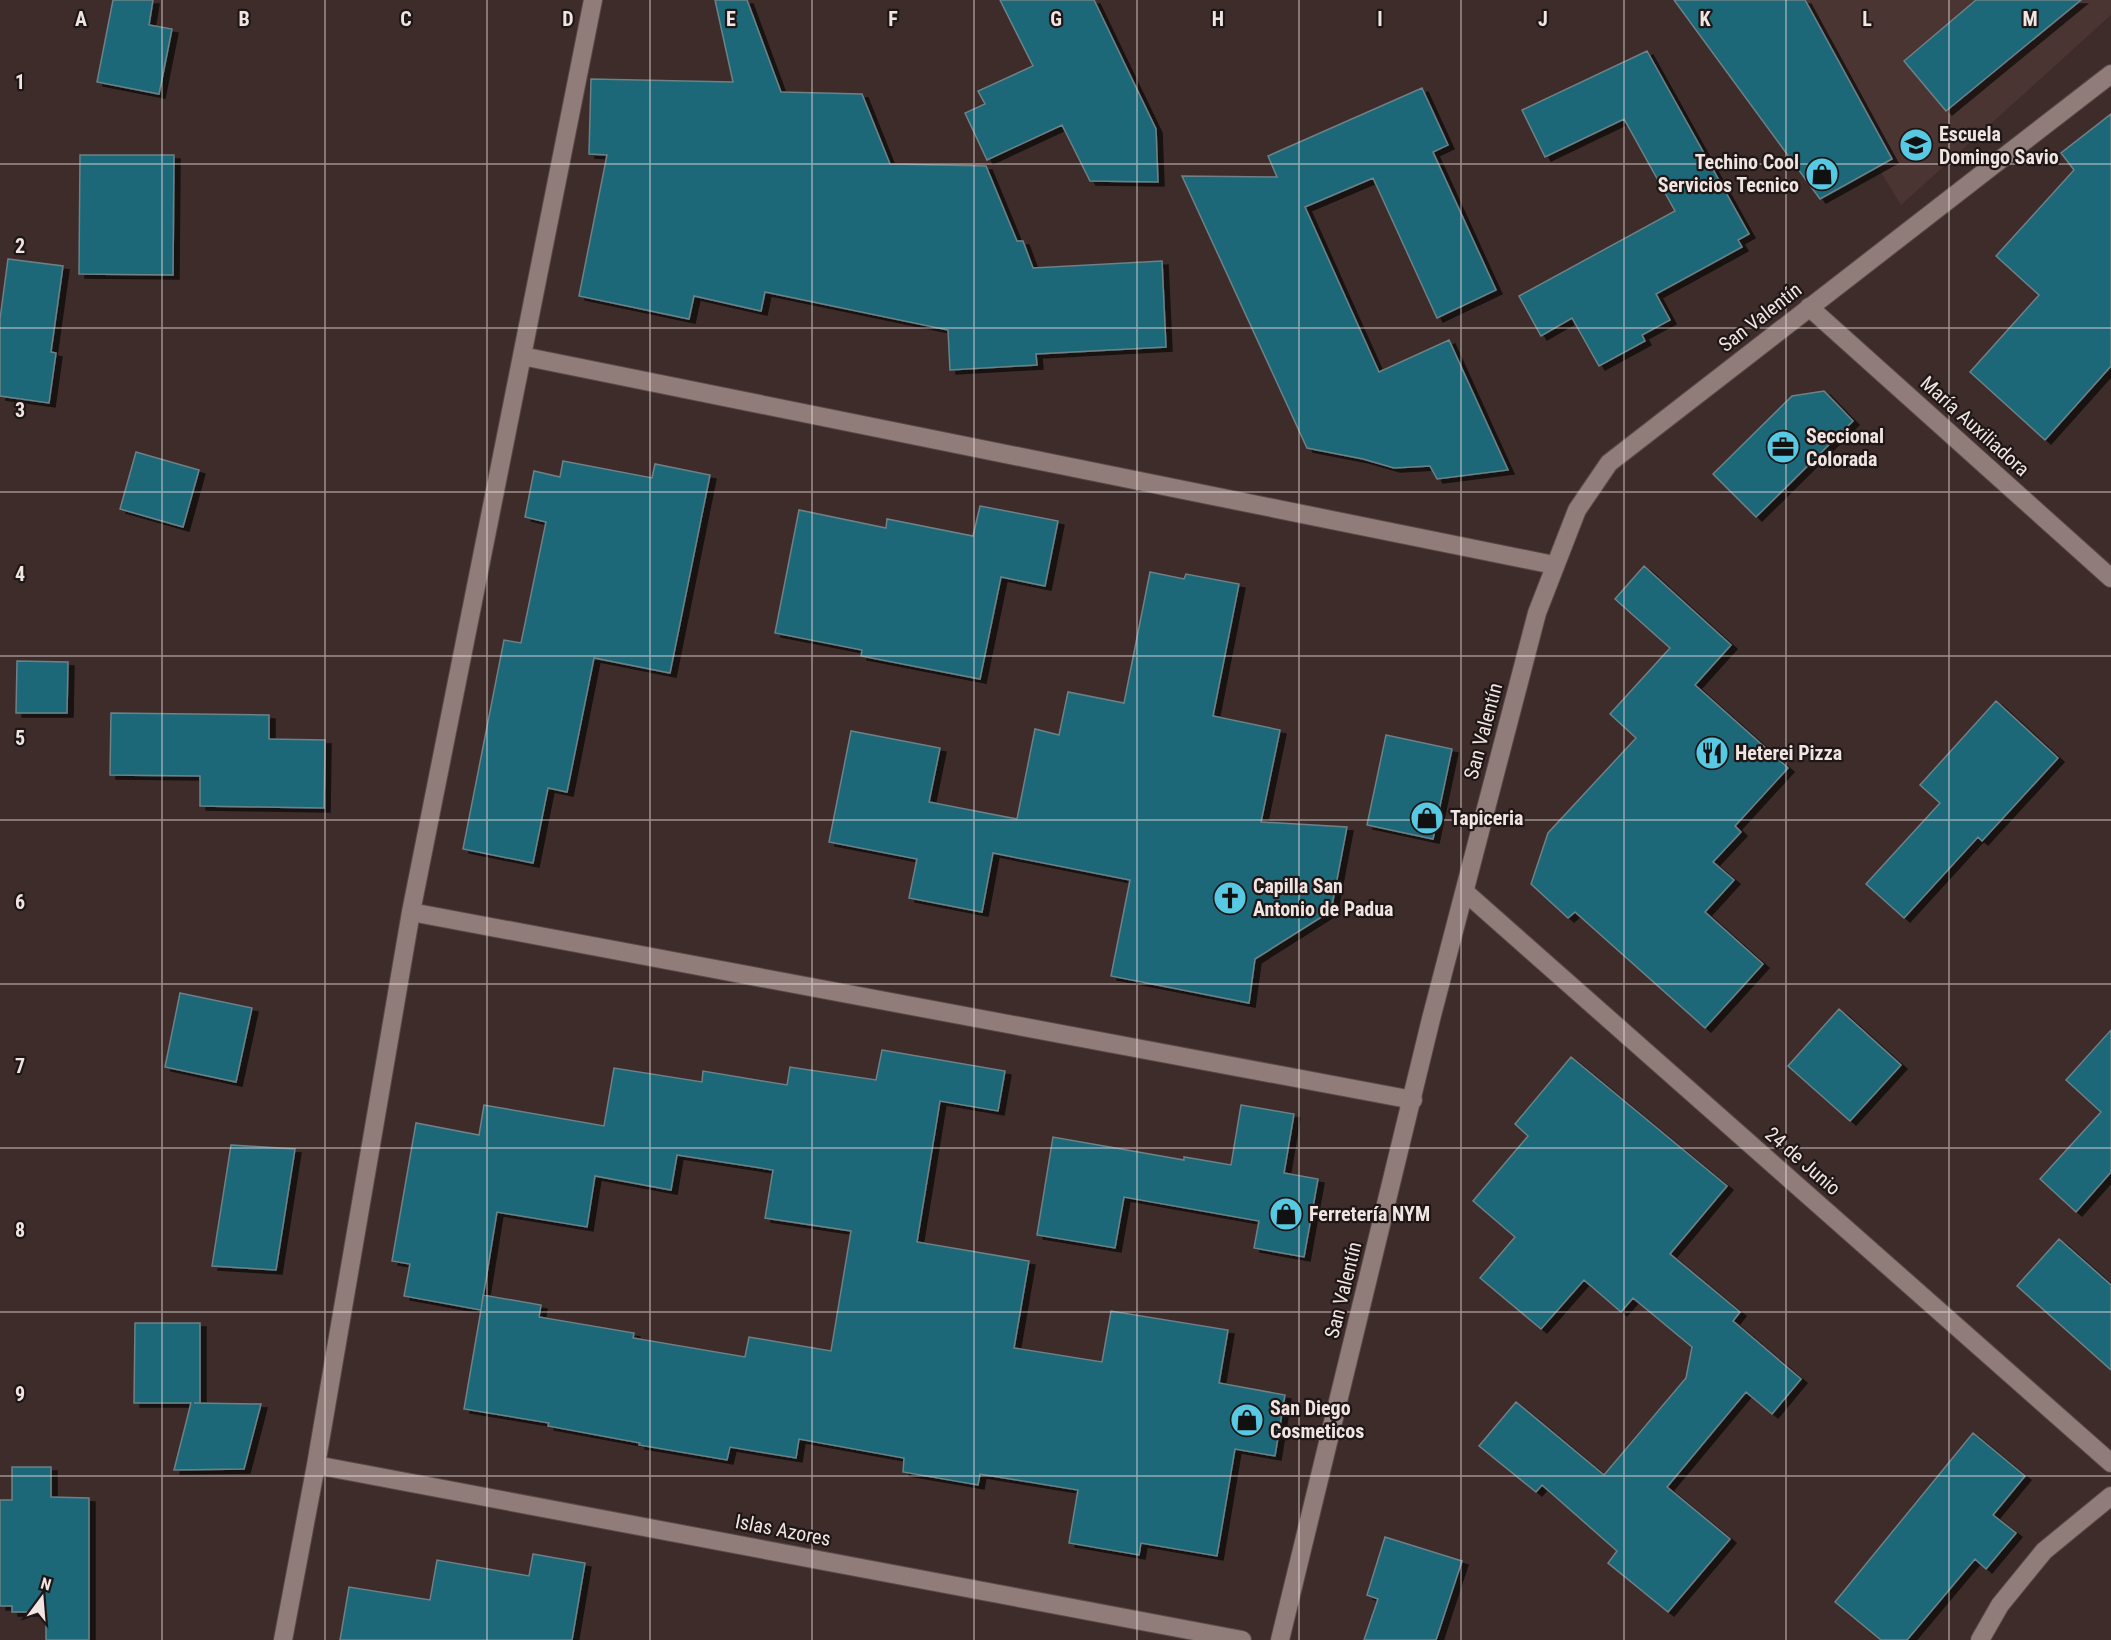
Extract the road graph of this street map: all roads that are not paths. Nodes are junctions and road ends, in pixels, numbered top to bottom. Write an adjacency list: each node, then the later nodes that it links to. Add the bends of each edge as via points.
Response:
1 (593, 0): 4 (street)
2 (2111, 74): 3 (street, San Valentín)
3 (1809, 307): 5 (street, San Valentín, via 1609,463 1577,510); 6 (street, María Auxiliadora)
4 (522, 356): 5 (street); 8 (street)
5 (1554, 565): 7 (street, San Valentín)
6 (2111, 578)
7 (1465, 892): 9 (street, San Valentín); 10 (street, 24 de Junio)
8 (411, 912): 9 (street); 11 (street)
9 (1413, 1100): 15 (street, San Valentín)
10 (2111, 1463)
11 (315, 1465): 13 (street); 14 (street, Islas Azores)
12 (2111, 1496): 16 (street, via 2044,1551 2000,1605)
13 (283, 1640)
14 (1242, 1640)
15 (1280, 1640)
16 (1980, 1640)

